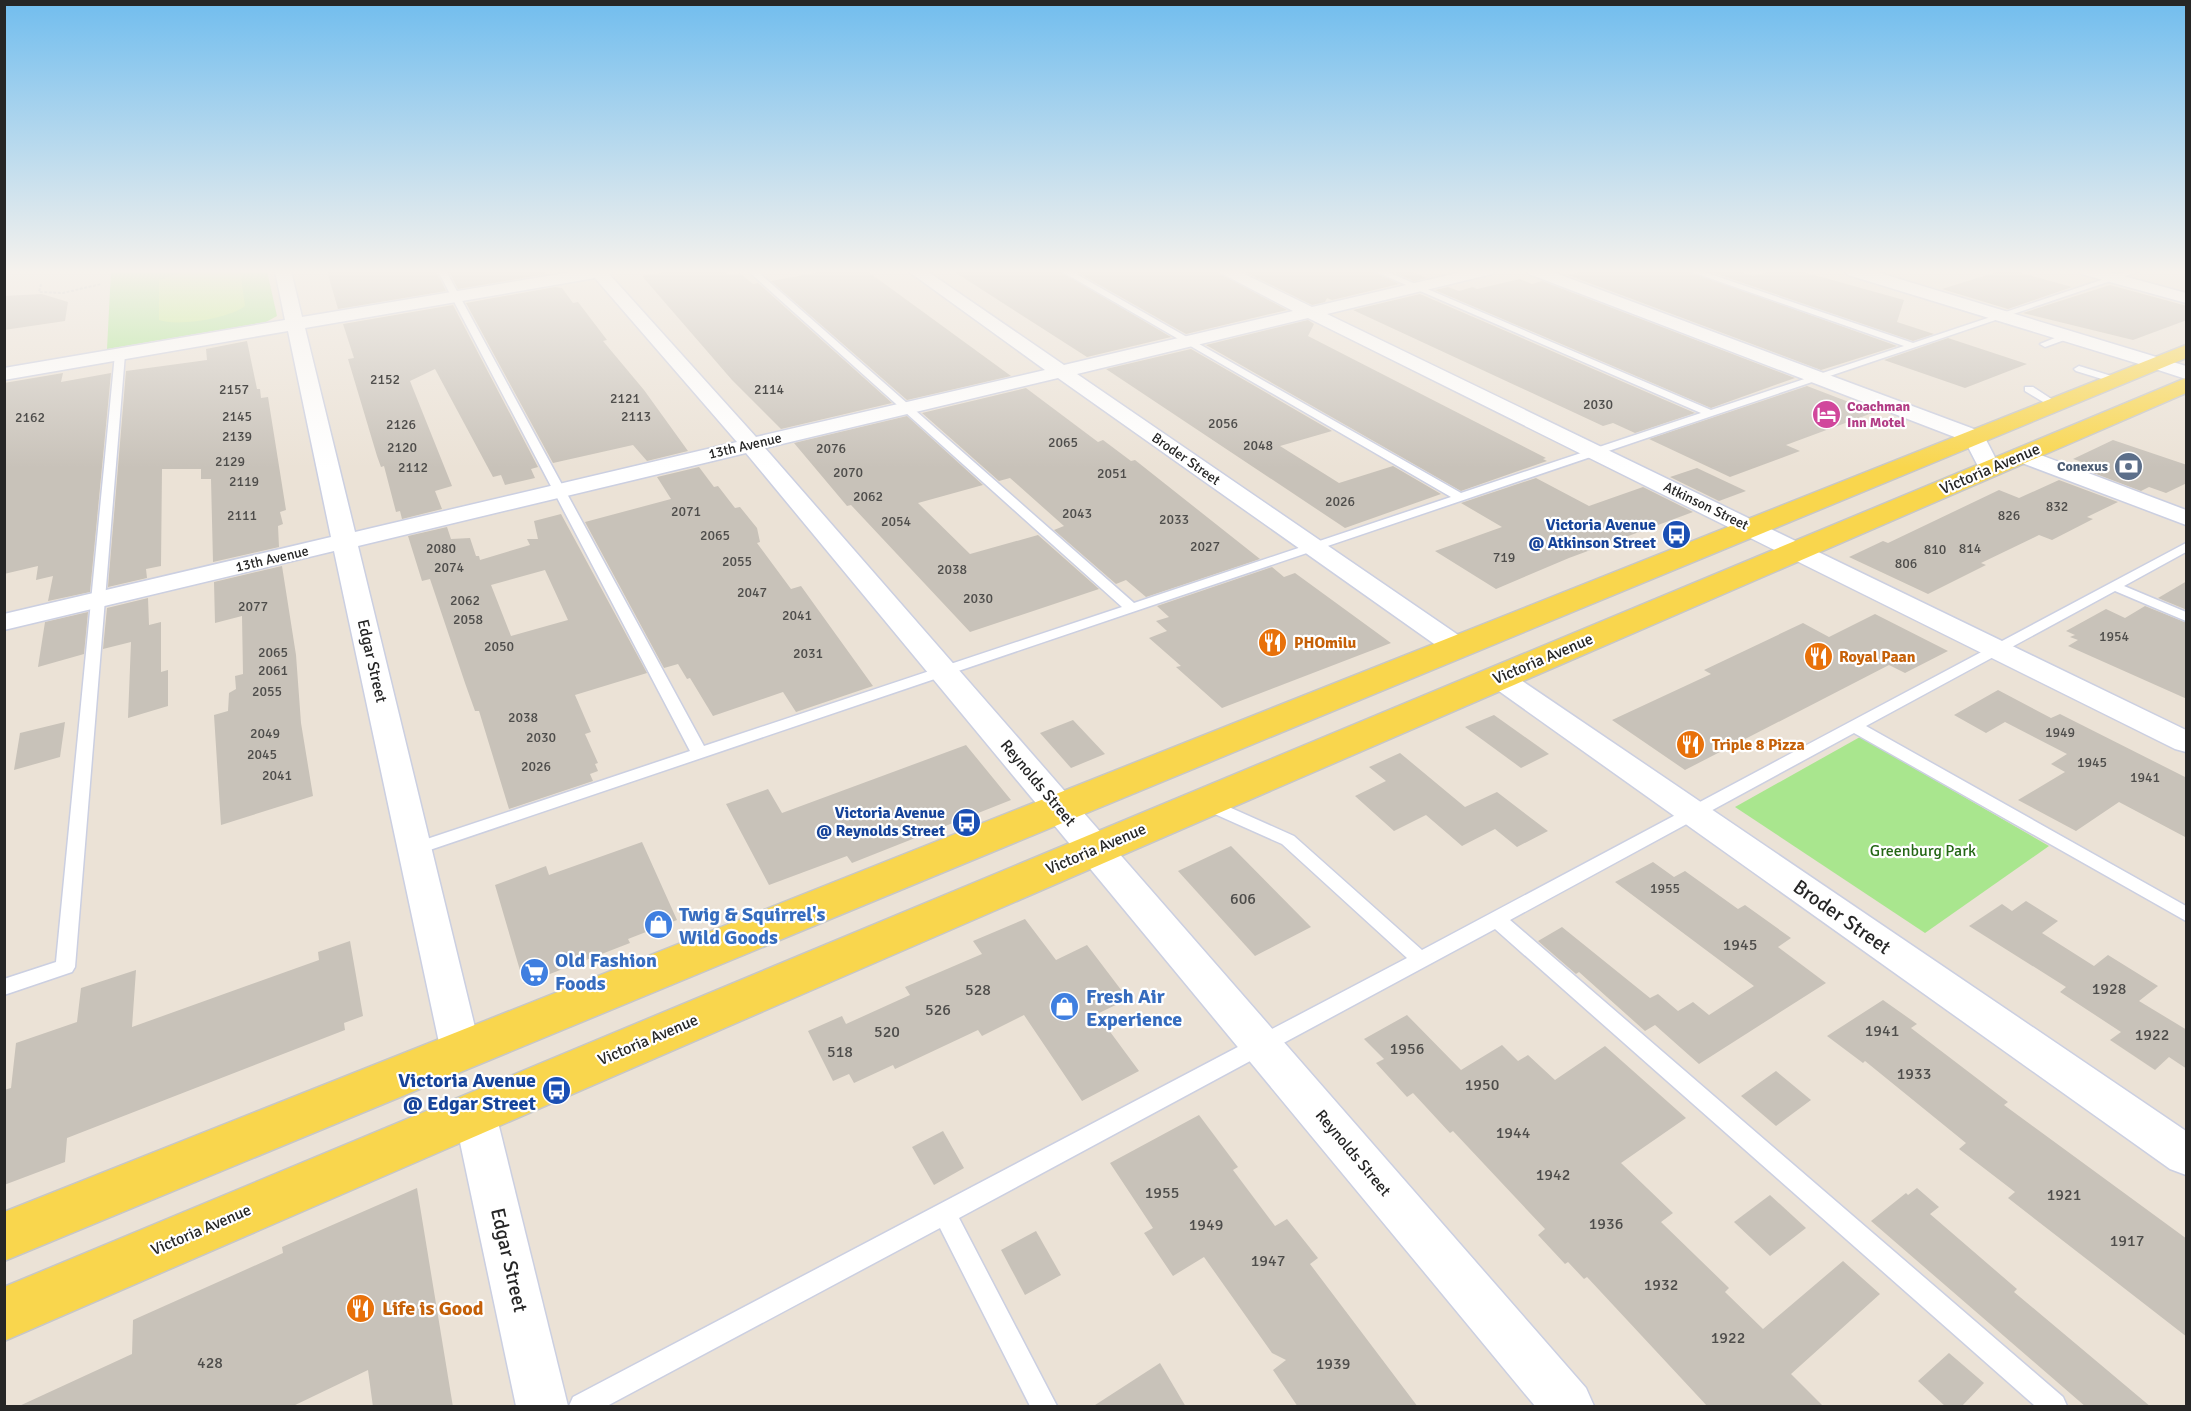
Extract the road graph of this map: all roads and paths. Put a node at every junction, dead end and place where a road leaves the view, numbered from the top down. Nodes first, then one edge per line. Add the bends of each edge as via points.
1 (221, 337) edge
2 (299, 337) edge
3 (477, 337) edge
4 (658, 337) edge
5 (826, 337) edge
6 (1011, 337) edge
7 (1181, 337) edge
8 (1206, 337) edge
9 (1359, 337) edge
10 (1530, 337) edge
11 (1709, 337) edge
12 (1886, 337) edge
13 (1940, 337) edge
14 (2065, 337) edge
15 (2070, 337) edge
16 (1188, 341) junction
17 (2045, 344) dead end
18 (1913, 346) junction
19 (2187, 351) edge
20 (120, 354) junction
21 (2156, 363) junction
22 (2079, 369) dead end
23 (1061, 372) junction
24 (2187, 373) edge
25 (4, 374) edge
26 (1817, 378) junction
27 (2115, 380) junction
28 (2187, 385) edge
29 (2029, 389) dead end
30 (2054, 404) junction
31 (906, 408) junction
32 (1711, 414) junction
33 (1974, 437) junction
34 (750, 444) junction
35 (1596, 453) junction
36 (2022, 455) junction
37 (1990, 469) junction
38 (558, 491) junction
39 (1461, 498) junction
40 (2187, 518) edge
41 (1751, 528) junction
42 (345, 542) junction
43 (1313, 548) junction
44 (2187, 548) edge
45 (1797, 551) junction
46 (2114, 586) junction
47 (98, 600) junction
48 (1132, 608) junction
49 (2187, 617) edge
50 (4, 622) edge
51 (1457, 647) junction
52 (1997, 649) junction
53 (944, 672) junction
54 (1499, 678) junction
55 (1854, 726) junction
56 (2187, 742) edge
57 (700, 754) junction
58 (1205, 802) junction
59 (1060, 809) junction
60 (1692, 812) junction
61 (415, 849) junction
62 (1094, 850) junction
63 (2187, 914) edge
64 (1495, 918) junction
65 (1420, 959) junction
66 (4, 987) edge
67 (1262, 1046) junction
68 (461, 1052) junction
69 (475, 1114) junction
70 (2187, 1155) edge
71 (944, 1213) junction
72 (4, 1237) edge
73 (4, 1314) edge
74 (542, 1407) edge
75 (582, 1407) edge
76 (1044, 1407) edge
77 (1568, 1407) edge
78 (2054, 1407) edge

1 - 20 street
2 - 42 street, Edgar Street
3 - 38 lane
4 - 34 street, Reynolds Street
5 - 31 lane
6 - 23 street, Broder Street
7 - 16 lane
8 - 16 street, 13th Avenue
9 - 35 street, Atkinson Street
10 - 32 lane
11 - 26 street
12 - 18 lane
13 - 18 lane
14 - 17 lane
15 - 21 street
16 - 23 street, 13th Avenue
16 - 39 lane
18 - 26 lane
19 - 21 main road
20 - 25 street
20 - 47 lane
21 - 24 street
21 - 27 main road
22 - 27 lane
23 - 31 street, 13th Avenue
23 - 43 street, Broder Street
26 - 32 lane
26 - 33 street
27 - 30 main road
28 - 36 main road, Victoria Avenue
29 - 30 lane
30 - 33 main road
31 - 34 street, 13th Avenue
31 - 48 lane
32 - 35 lane
33 - 37 street
33 - 41 main road
34 - 38 street, 13th Avenue
34 - 53 street, Reynolds Street
35 - 39 lane
35 - 41 street, Atkinson Street
36 - 37 main road, Victoria Avenue
36 - 40 street
37 - 45 main road, Victoria Avenue
38 - 42 street, 13th Avenue
38 - 57 lane
39 - 43 lane
41 - 45 street, Atkinson Street
41 - 51 main road
42 - 47 street, 13th Avenue
42 - 61 street, Edgar Street
43 - 48 lane
43 - 51 street, Broder Street
44 - 46 lane
45 - 52 street, Atkinson Street
45 - 54 main road, Victoria Avenue
46 - 49 lane
46 - 52 lane
47 - 50 street, 13th Avenue
47 - 66 lane via 65,967
48 - 53 lane
51 - 59 main road
52 - 55 lane
52 - 56 street, Atkinson Street
53 - 57 lane
53 - 59 street, Reynolds Street
54 - 58 main road, Victoria Avenue
54 - 60 street, Broder Street
55 - 60 lane
55 - 63 lane
57 - 61 lane
58 - 62 main road, Victoria Avenue
58 - 65 lane via 1288,840
59 - 62 street, Reynolds Street
59 - 68 main road
60 - 64 lane
60 - 70 street, Broder Street
61 - 68 street, Edgar Street
62 - 67 street, Reynolds Street
62 - 69 main road, Victoria Avenue
64 - 65 lane
64 - 78 lane
65 - 67 lane
67 - 71 lane
67 - 77 street, Reynolds Street
68 - 72 main road
69 - 73 main road, Victoria Avenue
69 - 74 street, Edgar Street
71 - 75 lane
71 - 76 lane

